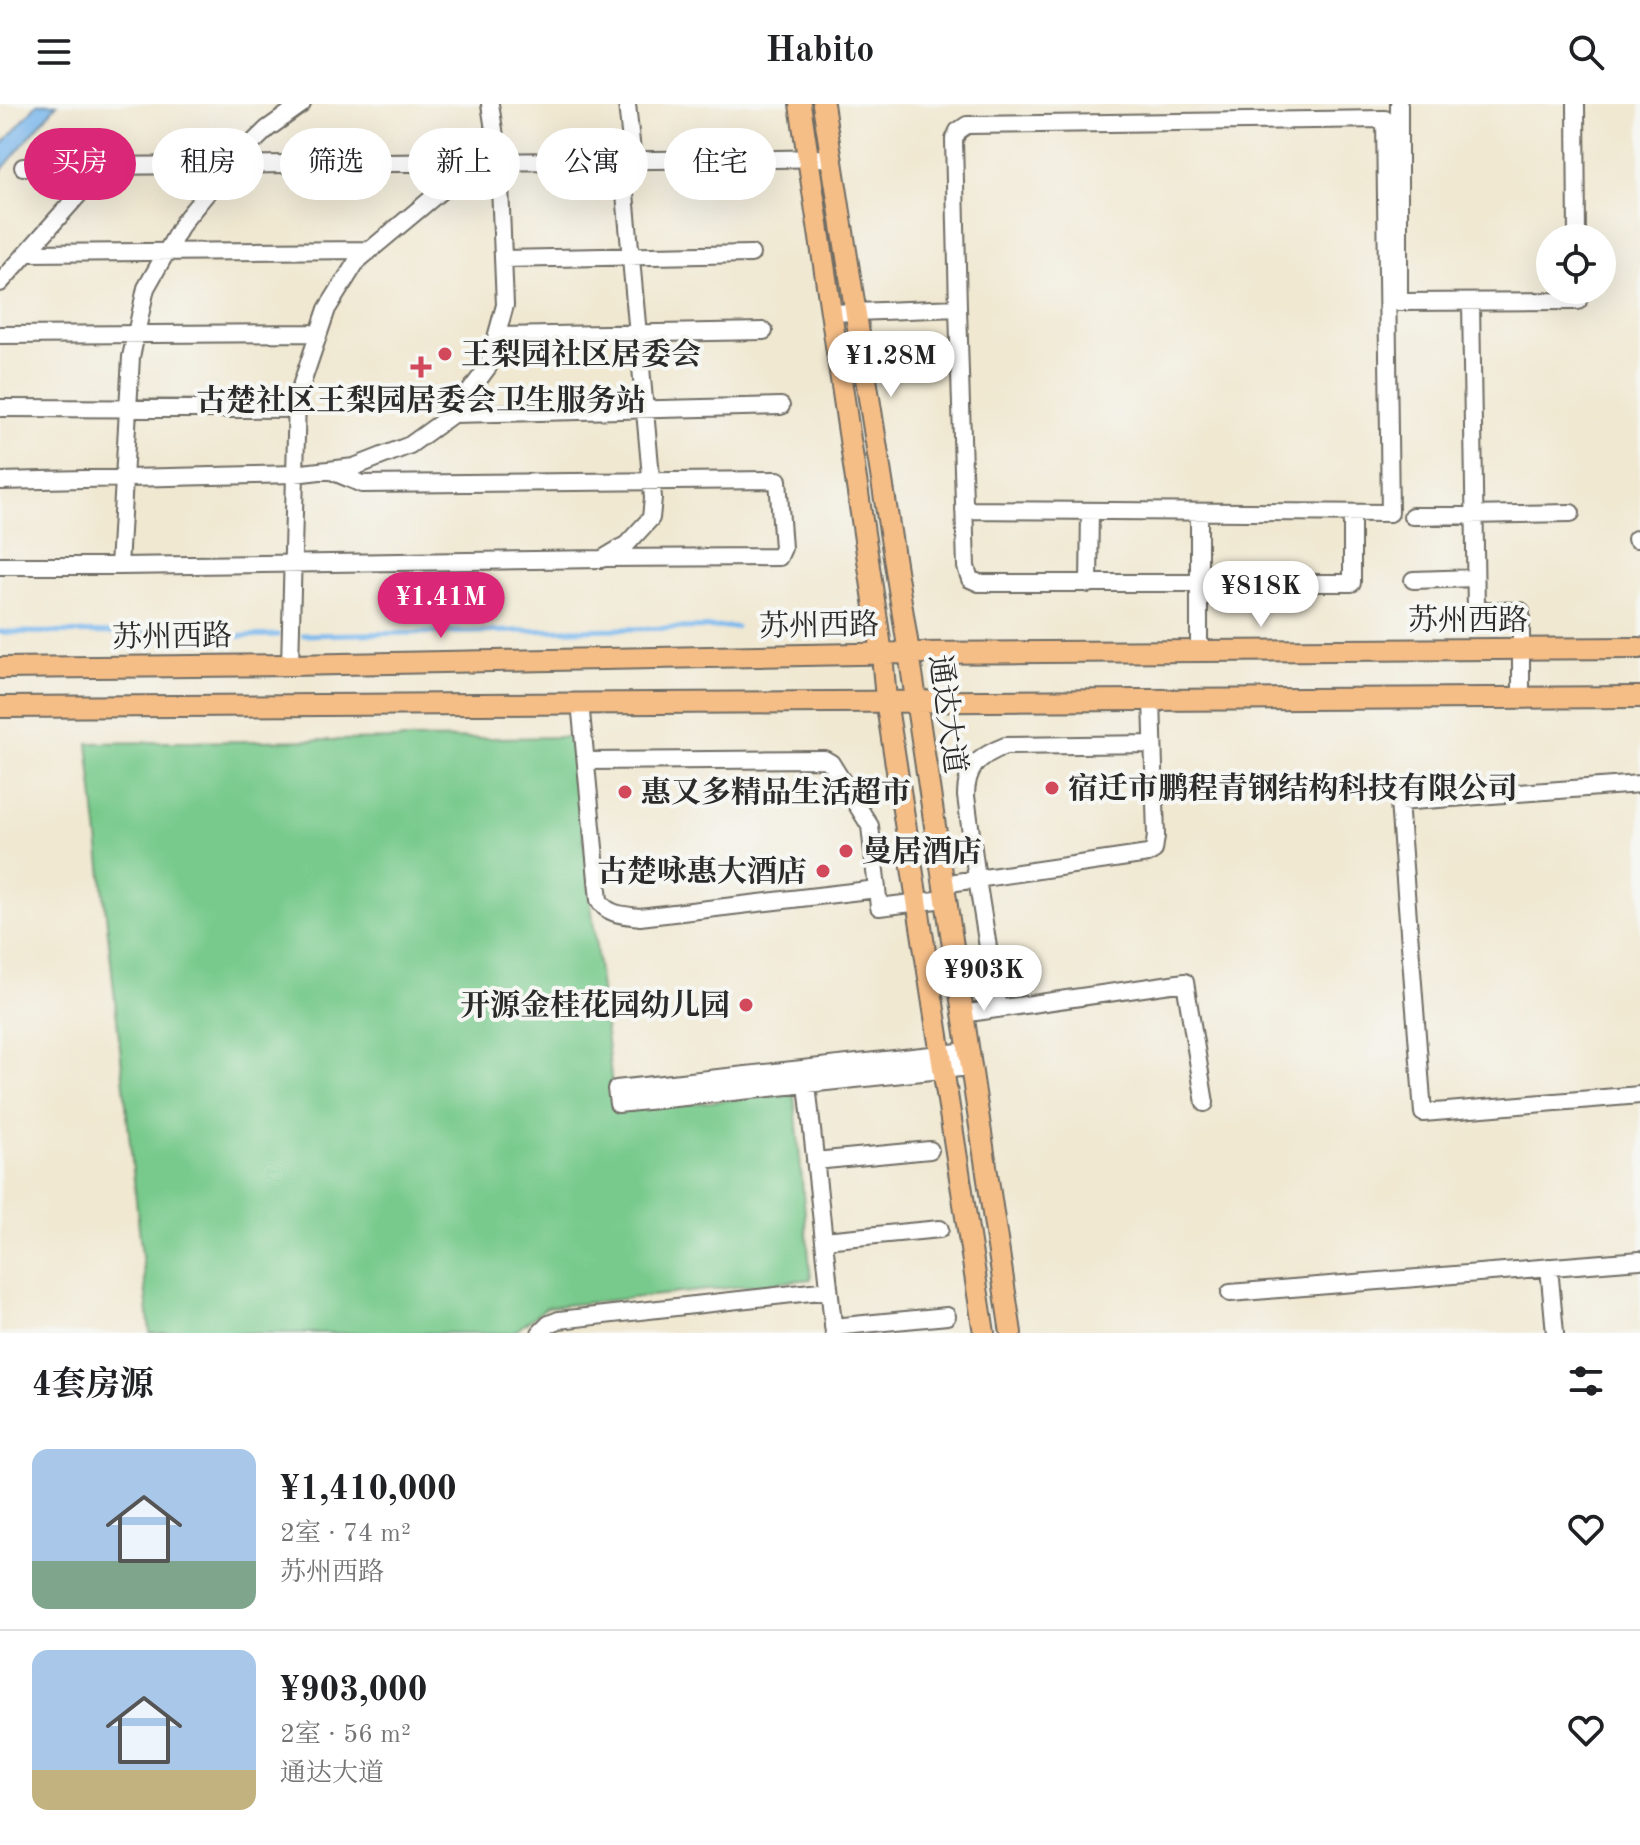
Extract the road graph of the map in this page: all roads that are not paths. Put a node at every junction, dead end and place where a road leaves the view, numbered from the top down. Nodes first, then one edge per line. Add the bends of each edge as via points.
1 (302, 104) edge
2 (490, 104) edge
3 (627, 104) edge
4 (800, 104) edge
5 (823, 104) edge
6 (1399, 104) edge
7 (1576, 104) edge
8 (494, 128) edge
9 (627, 128) edge
10 (264, 132) edge
11 (831, 158) junction
12 (776, 159) tunnel mouth
13 (808, 159) junction
14 (408, 163) edge
15 (264, 165) edge
16 (74, 200) edge
17 (201, 200) edge
18 (430, 200) edge
19 (501, 200) edge
20 (629, 200) edge
21 (1577, 224) edge
22 (370, 250) junction
23 (167, 252) junction
24 (27, 253) junction
25 (751, 254) dead end
26 (631, 256) junction
27 (503, 259) junction
28 (0, 283) edge
29 (1536, 302) edge
30 (1471, 303) junction
31 (958, 308) junction
32 (855, 312) junction
33 (831, 313) junction
34 (764, 331) dead end
35 (319, 333) junction
36 (638, 333) junction
37 (136, 334) junction
38 (0, 335) edge
39 (497, 336) junction
40 (781, 406) dead end
41 (0, 408) edge
42 (129, 409) junction
43 (296, 409) junction
44 (644, 409) junction
45 (453, 414) junction
46 (328, 470) junction
47 (294, 474) junction
48 (125, 478) junction
49 (0, 481) edge
50 (651, 482) junction
51 (964, 510) junction
52 (1090, 511) junction
53 (1199, 512) junction
54 (1571, 513) dead end
55 (1352, 514) junction
56 (1474, 515) junction
57 (1412, 516) dead end
58 (602, 559) junction
59 (291, 564) junction
60 (0, 566) edge
61 (119, 566) junction
62 (1475, 578) junction
63 (1413, 580) dead end
64 (1199, 583) junction
65 (1089, 584) junction
66 (1640, 648) edge
67 (1520, 649) junction
68 (1199, 651) junction
69 (909, 653) junction
70 (882, 654) junction
71 (290, 665) junction
72 (0, 668) edge
73 (1521, 697) junction
74 (1640, 697) edge
75 (1152, 699) junction
76 (886, 700) junction
77 (915, 700) junction
78 (580, 702) junction
79 (0, 707) edge
80 (1153, 744) junction
81 (586, 761) junction
82 (1640, 784) edge
83 (977, 879) junction
84 (877, 889) junction
85 (944, 892) junction
86 (917, 903) junction
87 (998, 1009) junction
88 (962, 1014) junction
89 (969, 1059) junction
90 (942, 1062) junction
91 (798, 1080) junction
92 (744, 1083) junction
93 (1640, 1095) edge
94 (1205, 1103) dead end
95 (930, 1150) dead end
96 (815, 1161) junction
97 (940, 1229) dead end
98 (824, 1240) junction
99 (1640, 1260) edge
100 (1549, 1267) junction
101 (829, 1290) junction
102 (1230, 1293) dead end
103 (947, 1316) dead end
104 (833, 1330) edge
105 (540, 1333) edge
106 (984, 1333) edge
107 (1011, 1333) edge
108 (1555, 1333) edge

1 - 10 street
2 - 8 street
3 - 9 street
4 - 13 main road, 通达大道
5 - 11 main road, 通达大道
6 - 30 street via 1399,302
7 - 21 street
11 - 13 street
11 - 32 main road, 通达大道
12 - 13 street
13 - 33 main road, 通达大道
14 - 15 street
16 - 24 street
17 - 23 street
18 - 22 street
19 - 27 street
20 - 26 street
22 - 23 street
22 - 35 street via 357,261 327,309
23 - 24 street
23 - 37 street via 146,288
24 - 28 street
25 - 26 street
26 - 27 street
26 - 36 street
27 - 39 street via 505,305
29 - 30 street
30 - 56 street
31 - 32 street
31 - 51 street
31 - 55 street via 954,140 967,125 1385,119 1390,513
32 - 33 street
32 - 69 main road, 通达大道
33 - 70 main road, 通达大道
34 - 36 street
35 - 37 street
35 - 43 street
36 - 39 street
36 - 44 street
37 - 38 street
37 - 42 street
39 - 45 street via 488,367
40 - 44 street
41 - 42 street
42 - 43 street
42 - 48 street
43 - 47 street
44 - 45 street
44 - 50 street
45 - 46 street via 410,445 354,467
46 - 47 street
46 - 50 street via 362,484
47 - 48 street
47 - 59 street
48 - 49 street
48 - 61 street
50 - 58 street via 651,518 627,544
50 - 58 street via 778,480 783,548 779,557
51 - 52 street
51 - 65 street via 970,579
52 - 53 street
52 - 65 street
53 - 55 street
53 - 64 street
54 - 56 street
55 - 64 street via 1352,583
56 - 57 street
56 - 62 street
58 - 59 street
59 - 61 street
59 - 71 street
60 - 61 street
62 - 63 street
62 - 67 street via 1476,610 1521,611
64 - 65 street
64 - 68 street
66 - 67 main road, 苏州西路
67 - 68 main road, 苏州西路
67 - 73 street
68 - 69 main road, 苏州西路
69 - 70 main road, 苏州西路
69 - 77 main road, 通达大道
70 - 71 main road, 苏州西路
70 - 76 main road, 通达大道
71 - 72 main road, 苏州西路
73 - 74 main road
73 - 75 main road
75 - 77 main road
75 - 80 street
76 - 77 main road
76 - 78 main road
76 - 86 main road, 通达大道
77 - 85 main road, 通达大道
78 - 79 main road
78 - 81 street
80 - 83 street via 1154,850
80 - 83 street via 1017,745 985,755 966,783
81 - 84 street via 824,759 870,826
81 - 84 street via 599,900 617,914 640,917
82 - 93 street via 1399,802 1423,1113
83 - 85 street
83 - 87 street
84 - 86 street via 879,907
85 - 86 street
85 - 88 main road, 通达大道
86 - 90 main road, 通达大道
87 - 88 street
87 - 94 street via 1185,982
88 - 89 main road, 通达大道
89 - 90 street
89 - 107 main road, 通达大道
90 - 91 street
90 - 106 main road, 通达大道
91 - 92 street
91 - 96 street
92 - 92 street via 616,1089 618,1104
95 - 96 street
96 - 98 street
97 - 98 street
98 - 101 street
99 - 100 street
100 - 102 street
100 - 108 street
101 - 104 street
101 - 105 street via 559,1320
103 - 104 street

